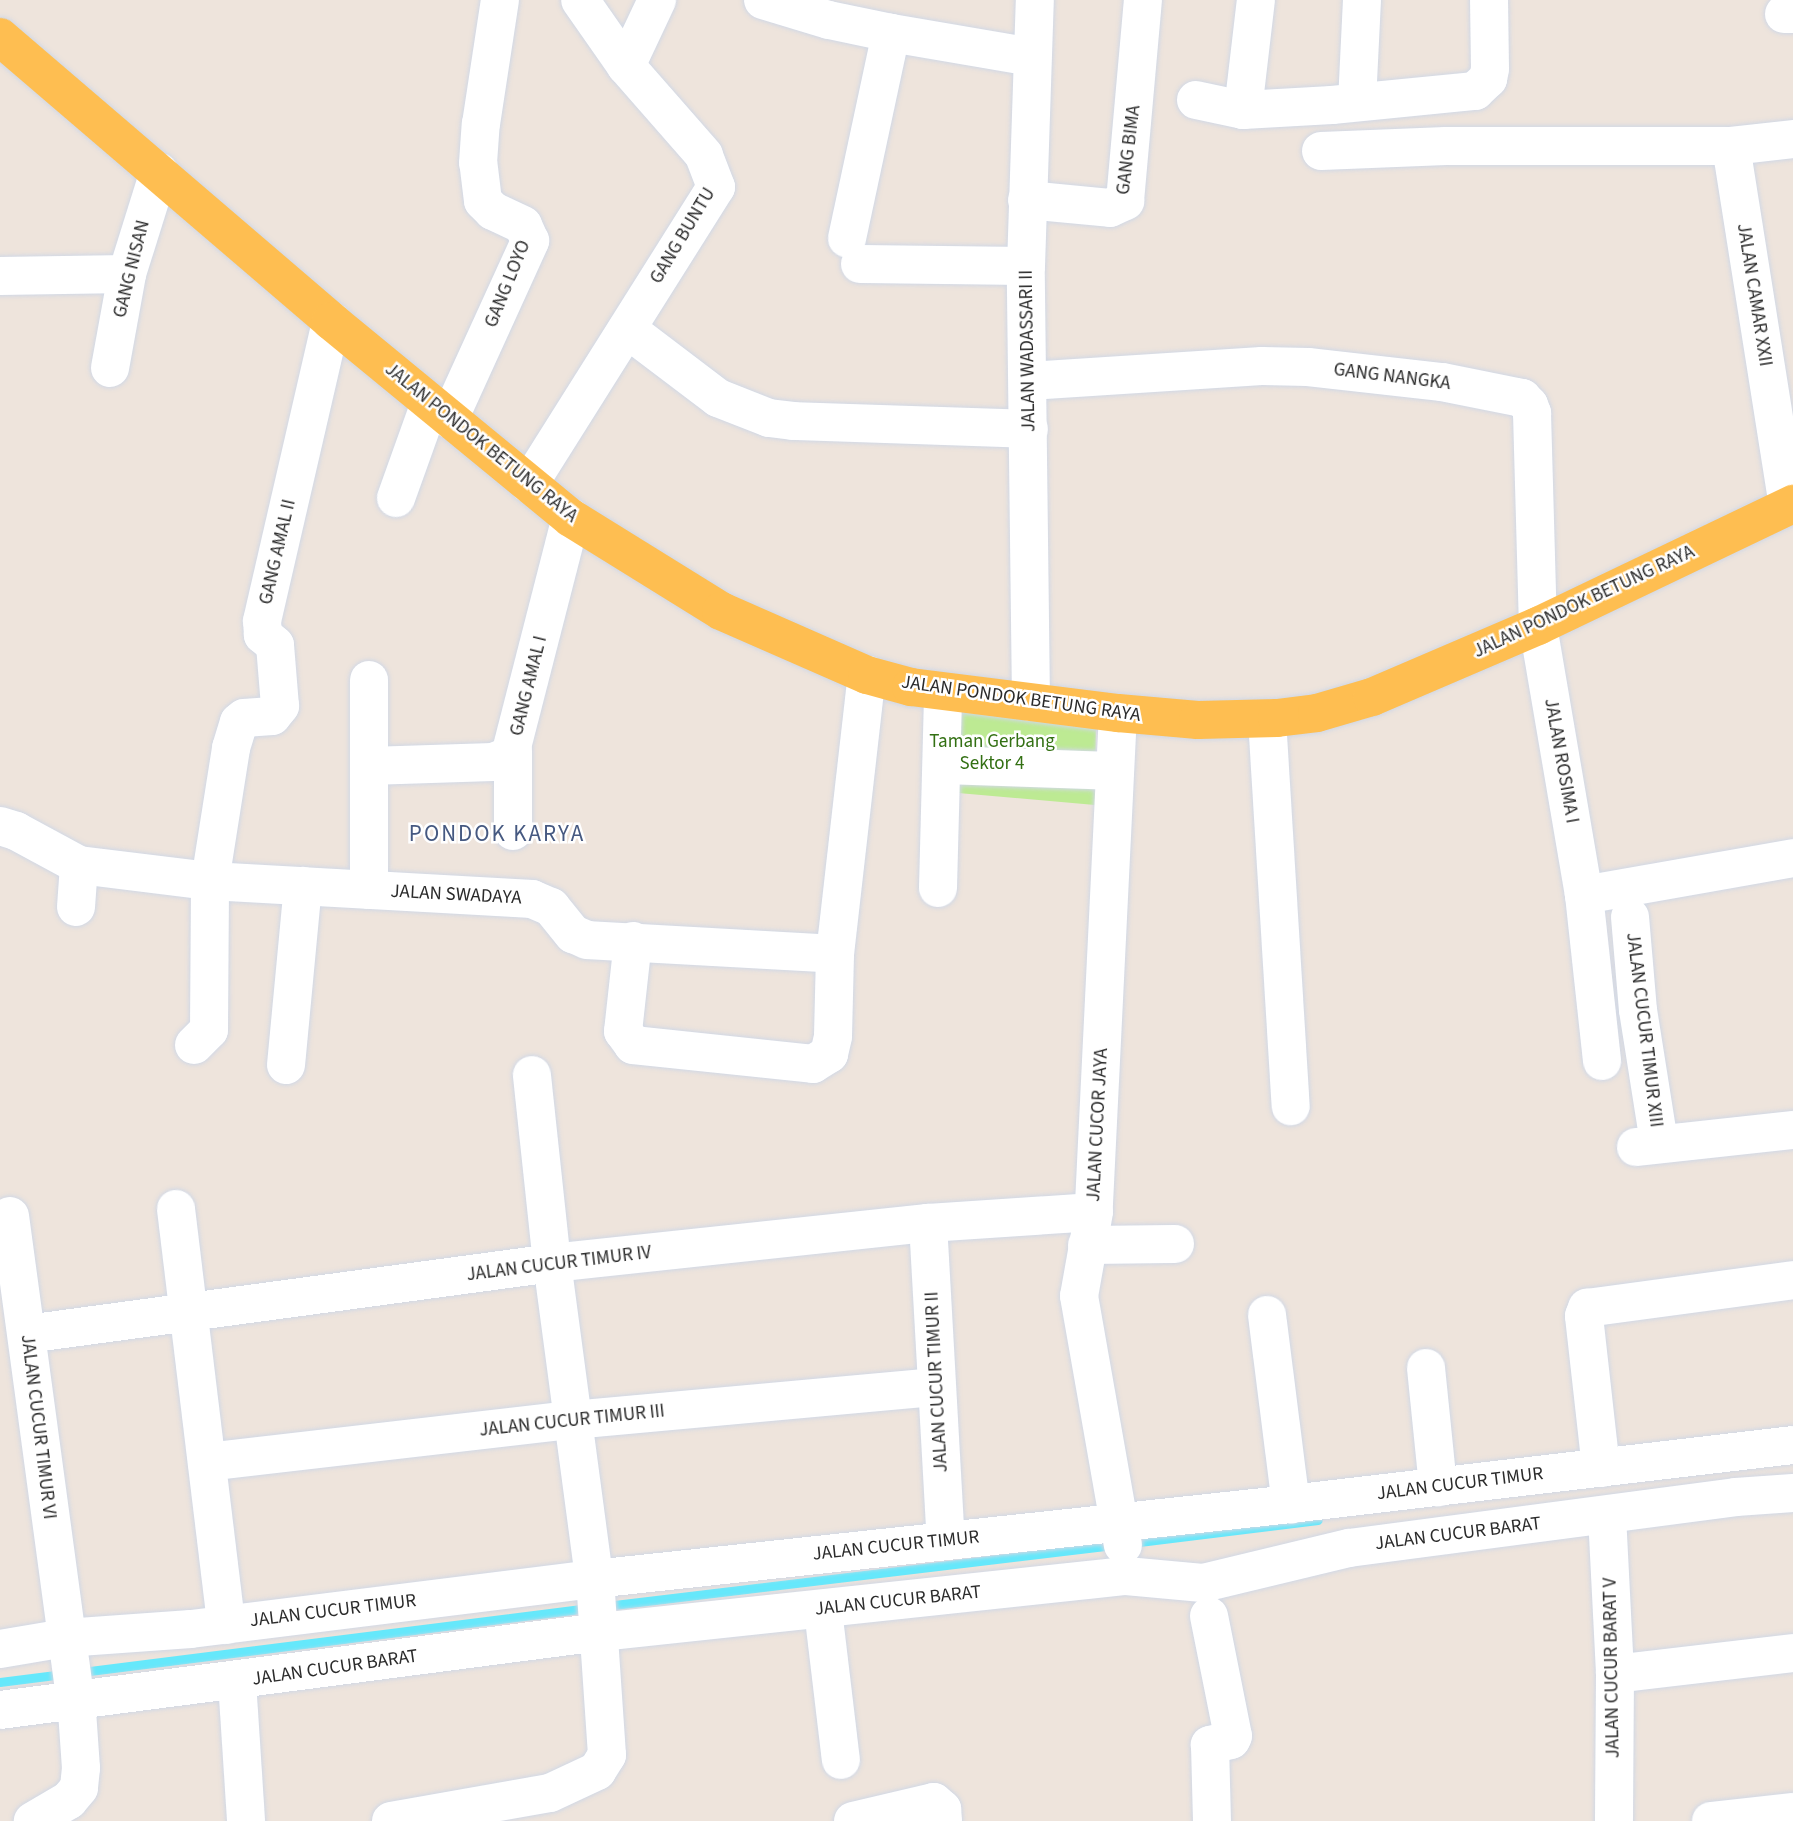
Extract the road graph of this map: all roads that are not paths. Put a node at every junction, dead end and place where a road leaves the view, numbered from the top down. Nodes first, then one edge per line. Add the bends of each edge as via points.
1 (500, 0) edge
2 (580, 0) edge
3 (657, 0) edge
4 (763, 0) edge
5 (1035, 0) edge
6 (1143, 0) edge
7 (1256, 0) edge
8 (1362, 0) edge
9 (1489, 0) edge
10 (831, 10) edge
11 (891, 33) junction
12 (0, 37) edge
13 (1032, 57) junction
14 (626, 66) junction
15 (1196, 100) dead end
16 (1357, 102) junction
17 (1243, 110) junction
18 (1793, 139) edge
19 (1731, 146) junction
20 (1321, 152) dead end
21 (159, 172) junction
22 (1027, 200) junction
23 (1026, 266) junction
24 (127, 274) junction
25 (0, 275) edge
26 (331, 321) junction
27 (627, 329) junction
28 (110, 368) dead end
29 (1029, 381) junction
30 (440, 411) junction
31 (1029, 429) junction
32 (529, 484) junction
33 (1789, 488) edge
34 (396, 498) dead end
35 (571, 518) junction
36 (1538, 626) junction
37 (867, 675) junction
38 (369, 680) dead end
39 (943, 693) junction
40 (1031, 702) junction
41 (1118, 713) junction
42 (1267, 719) junction
43 (513, 751) junction
44 (942, 765) junction
45 (369, 766) junction
46 (1114, 771) junction
47 (0, 826) edge
48 (513, 831) dead end
49 (1793, 858) edge
50 (79, 865) junction
51 (210, 881) junction
52 (303, 886) junction
53 (938, 888) dead end
54 (369, 890) junction
55 (1584, 895) junction
56 (76, 907) dead end
57 (1630, 917) dead end
58 (633, 941) junction
59 (835, 954) junction
60 (194, 1045) dead end
61 (1602, 1061) dead end
62 (286, 1065) dead end
63 (532, 1075) dead end
64 (1291, 1106) dead end
65 (1793, 1130) edge
66 (176, 1209) dead end
67 (10, 1216) dead end
68 (928, 1223) junction
69 (1090, 1229) junction
70 (1175, 1244) dead end
71 (552, 1263) junction
72 (1793, 1280) edge
73 (189, 1313) junction
74 (1267, 1315) dead end
75 (27, 1334) junction
76 (1426, 1368) dead end
77 (937, 1387) junction
78 (572, 1420) junction
79 (1793, 1445) edge
80 (207, 1462) junction
81 (1601, 1468) junction
82 (1438, 1487) junction
83 (1793, 1493) edge
84 (1292, 1504) junction
85 (1607, 1515) junction
86 (1121, 1526) junction
87 (946, 1541) junction
88 (1126, 1572) junction
89 (597, 1606) junction
90 (823, 1610) junction
91 (1209, 1616) dead end
92 (226, 1625) junction
93 (66, 1644) junction
94 (0, 1649) edge
95 (1793, 1653) edge
96 (1615, 1674) junction
97 (237, 1681) junction
98 (73, 1695) junction
99 (0, 1710) edge
100 (841, 1760) dead end
101 (1793, 1812) edge
102 (33, 1821) edge
103 (246, 1821) edge
104 (391, 1821) edge
105 (853, 1821) edge
106 (943, 1821) edge
107 (1212, 1821) edge
108 (1614, 1821) edge
109 (1711, 1821) edge

1 - 30 street, GANG LOYO via 478,163 483,201 523,225 530,241
2 - 14 street, GANG BUNTU
3 - 14 street
4 - 10 street
5 - 13 street, JALAN WADASSARI II
6 - 22 street, GANG BIMA via 1125,201 1110,208
7 - 17 street
8 - 16 street
9 - 16 street via 1490,69 1483,86 1475,91
10 - 11 street
11 - 13 street
11 - 23 street via 854,251
12 - 21 main road, JALAN PONDOK BETUNG RAYA
13 - 22 street, JALAN WADASSARI II
14 - 27 street, GANG BUNTU via 704,155 716,187
15 - 17 street
16 - 17 street
18 - 19 street
19 - 20 street via 1446,145
19 - 33 street, JALAN CAMAR XXII
21 - 24 street, GANG NISAN
21 - 26 main road, JALAN PONDOK BETUNG RAYA
22 - 23 street, JALAN WADASSARI II
23 - 29 street, JALAN WADASSARI II
24 - 25 street
24 - 28 street, GANG NISAN
26 - 30 main road, JALAN PONDOK BETUNG RAYA
26 - 51 street, GANG AMAL II via 262,621 263,635 275,645 280,706 272,716 251,715 239,722
27 - 31 street via 718,398 769,418
27 - 32 street, GANG BUNTU
29 - 31 street, JALAN WADASSARI II
29 - 36 street, GANG NANGKA via 1308,367 1442,382 1522,398 1532,410
30 - 32 main road, JALAN PONDOK BETUNG RAYA
30 - 34 street
31 - 40 street, JALAN WADASSARI II
32 - 35 main road, JALAN PONDOK BETUNG RAYA
33 - 36 main road, JALAN PONDOK BETUNG RAYA
35 - 37 main road, JALAN PONDOK BETUNG RAYA via 722,611
35 - 43 street, GANG AMAL I
36 - 42 main road, JALAN PONDOK BETUNG RAYA via 1350,705
36 - 55 street, JALAN ROSIMA I
37 - 39 main road, JALAN PONDOK BETUNG RAYA
37 - 59 street
38 - 45 street
39 - 40 main road, JALAN PONDOK BETUNG RAYA
39 - 44 street
40 - 41 main road, JALAN PONDOK BETUNG RAYA
41 - 42 main road, JALAN PONDOK BETUNG RAYA via 1198,720
41 - 46 street, JALAN CUCOR JAYA
42 - 64 street
43 - 45 street, GANG AMAL I via 493,762
43 - 48 street
44 - 46 street
44 - 53 street
45 - 54 street
46 - 69 street, JALAN CUCOR JAYA
47 - 50 street, JALAN SWADAYA
49 - 55 street
50 - 51 street, JALAN SWADAYA
50 - 56 street
51 - 52 street, JALAN SWADAYA
51 - 60 street via 209,1030
52 - 54 street, JALAN SWADAYA
52 - 62 street
54 - 58 street, JALAN SWADAYA via 532,900 551,907 576,936
55 - 61 street, JALAN ROSIMA I
57 - 65 street, JALAN CUCUR TIMUR XIII via 1648,1144
58 - 59 street, JALAN SWADAYA
58 - 59 street via 623,1031 633,1045 813,1063 829,1054 833,1036
63 - 71 street
66 - 73 street
67 - 75 street, JALAN CUCUR TIMUR VI
68 - 69 street, JALAN CUCUR TIMUR IV
68 - 71 street, JALAN CUCUR TIMUR IV
68 - 77 street, JALAN CUCUR TIMUR II
69 - 70 street, JALAN CUCUR TIMUR IV
69 - 86 street, JALAN CUCOR JAYA via 1079,1296
71 - 73 street, JALAN CUCUR TIMUR IV
71 - 78 street
72 - 81 street via 1587,1308 1584,1316
73 - 75 street, JALAN CUCUR TIMUR IV
73 - 80 street
74 - 84 street
75 - 93 street, JALAN CUCUR TIMUR VI
76 - 82 street
77 - 78 street, JALAN CUCUR TIMUR III
77 - 87 street, JALAN CUCUR TIMUR II
78 - 80 street, JALAN CUCUR TIMUR III
78 - 89 street
79 - 81 street, JALAN CUCUR TIMUR
80 - 92 street
81 - 82 street, JALAN CUCUR TIMUR
82 - 84 street, JALAN CUCUR TIMUR
83 - 85 street, JALAN CUCUR BARAT
84 - 86 street, JALAN CUCUR TIMUR
85 - 88 street, JALAN CUCUR BARAT via 1349,1548 1203,1583
85 - 96 street, JALAN CUCUR BARAT V
86 - 87 street, JALAN CUCUR TIMUR
86 - 88 street, JALAN CUCOR JAYA
87 - 89 street, JALAN CUCUR TIMUR
88 - 90 street, JALAN CUCUR BARAT
89 - 90 street, JALAN CUCUR BARAT
89 - 92 street, JALAN CUCUR TIMUR
89 - 97 street, JALAN CUCUR BARAT
89 - 104 street via 607,1749 600,1769 550,1793
90 - 100 street
91 - 107 street via 1233,1736 1210,1745
92 - 93 street, JALAN CUCUR TIMUR
93 - 94 street, JALAN CUCUR TIMUR
93 - 98 street, JALAN CUCUR TIMUR VI
95 - 96 street
96 - 108 street, JALAN CUCUR BARAT V
97 - 98 street, JALAN CUCUR BARAT
97 - 103 street
98 - 99 street, JALAN CUCUR BARAT
98 - 102 street, JALAN CUCUR TIMUR VI via 79,1788 65,1803
101 - 109 street
105 - 106 street via 934,1802 942,1810

